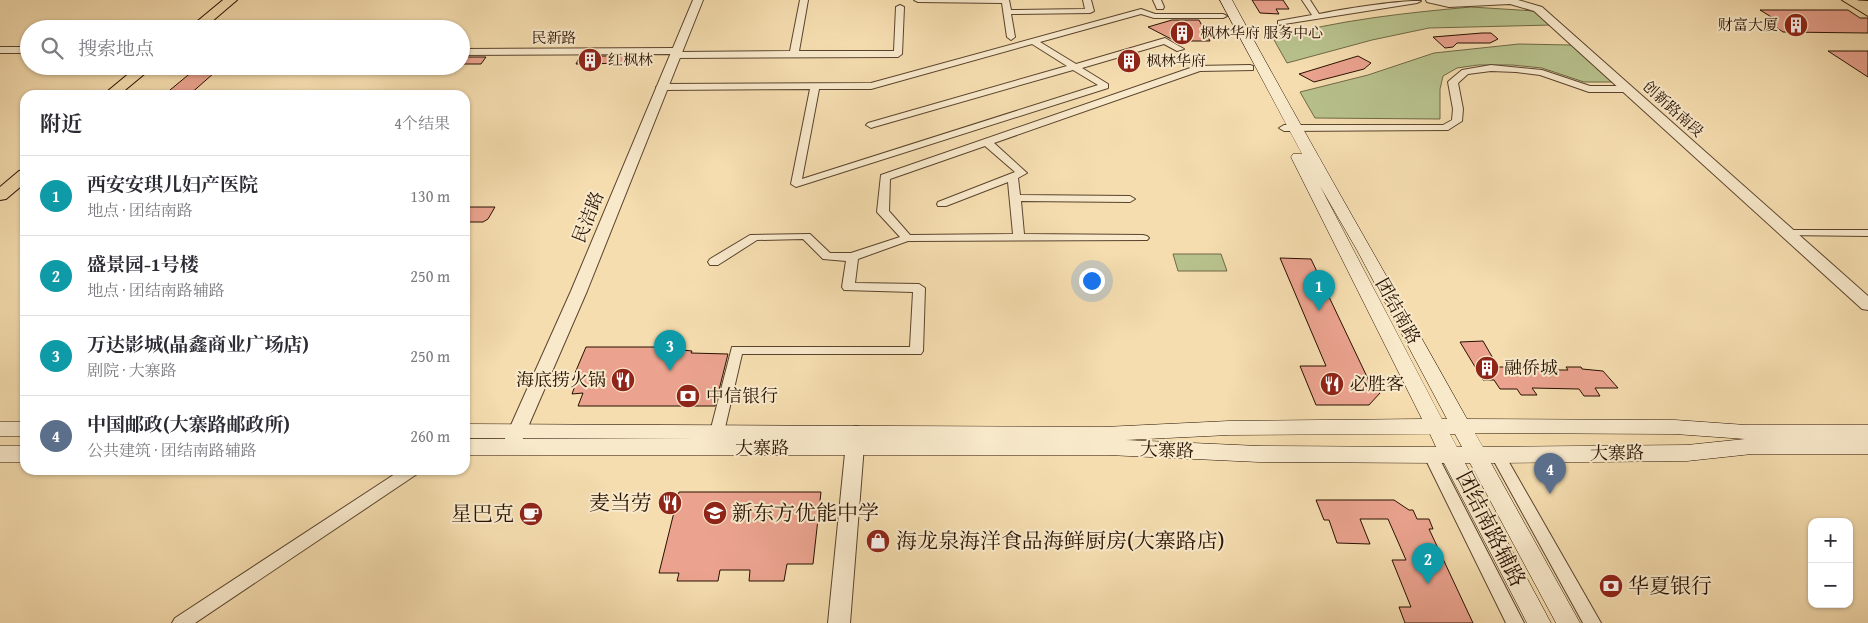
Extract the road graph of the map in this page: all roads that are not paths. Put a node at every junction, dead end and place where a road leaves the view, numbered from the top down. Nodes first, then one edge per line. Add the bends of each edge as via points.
1 (231, 0) edge
2 (246, 0) edge
3 (698, 0) edge
4 (804, 0) edge
5 (918, 0) edge
6 (1087, 0) edge
7 (1215, 0) edge
8 (1306, 0) edge
9 (1431, 0) edge
10 (1848, 0) edge
11 (1856, 0) edge
12 (1005, 1) edge
13 (1417, 1) edge
14 (1365, 4) edge
15 (900, 7) dead end
16 (1868, 7) edge
17 (1224, 8) edge
18 (1007, 12) junction
19 (1868, 12) edge
20 (1317, 16) junction
21 (206, 20) edge
22 (221, 20) edge
23 (1281, 23) dead end
24 (1012, 37) dead end
25 (1033, 41) junction
26 (1180, 49) dead end
27 (0, 50) edge
28 (20, 50) edge
29 (470, 52) edge
30 (675, 53) junction
31 (794, 54) junction
32 (1075, 67) junction
33 (1250, 68) junction
34 (141, 75) edge
35 (146, 75) edge
36 (661, 86) junction
37 (815, 86) junction
38 (1626, 89) junction
39 (118, 90) edge
40 (132, 90) edge
41 (871, 126) dead end
42 (1289, 128) junction
43 (987, 142) junction
44 (20, 165) edge
45 (1013, 177) junction
46 (20, 179) edge
47 (0, 180) edge
48 (0, 195) edge
49 (1015, 198) junction
50 (1130, 199) dead end
51 (942, 204) dead end
52 (1787, 233) junction
53 (1868, 233) edge
54 (1019, 237) junction
55 (907, 238) junction
56 (1143, 238) dead end
57 (852, 257) junction
58 (714, 262) dead end
59 (1868, 305) edge
60 (1436, 426) junction
61 (1462, 426) junction
62 (0, 429) edge
63 (20, 429) edge
64 (470, 432) edge
65 (717, 432) junction
66 (1868, 432) edge
67 (514, 439) junction
68 (856, 440) junction
69 (470, 446) edge
70 (1868, 446) edge
71 (0, 454) edge
72 (20, 454) edge
73 (1440, 454) junction
74 (1487, 454) junction
75 (404, 475) edge
76 (181, 623) edge
77 (839, 623) edge
78 (1515, 623) edge
79 (1539, 623) edge
80 (1568, 623) edge
81 (1592, 623) edge

1 - 21 main road
2 - 22 main road
3 - 30 street, 民洁路
4 - 31 street
5 - 12 street
6 - 18 street via 1090,11
7 - 17 main road, 团结南路
8 - 20 street
9 - 38 street, 创新路南段 via 1449,4 1510,1 1538,8
10 - 19 main road
11 - 16 highway
12 - 18 street
13 - 14 street
14 - 20 street
15 - 31 street, 民新路 via 898,54
17 - 25 street via 1154,16 1141,11
17 - 33 main road, 团结南路
17 - 42 main road, 团结南路
18 - 24 street
20 - 23 street
25 - 32 street
25 - 37 street via 871,86
26 - 32 street via 1165,40
27 - 28 street
29 - 30 street, 民新路
30 - 31 street, 民新路
30 - 36 street, 民洁路
32 - 37 street via 1105,86 796,184
32 - 41 street
33 - 42 main road, 团结南路
33 - 43 street via 1199,68
34 - 39 main road
35 - 40 main road
36 - 37 street
36 - 67 street, 民洁路
38 - 42 street via 1589,89 1542,73 1491,68 1465,72 1453,82 1457,121 1445,128
38 - 52 street, 创新路南段
42 - 60 main road, 团结南路
42 - 61 main road, 团结南路 via 1365,250
43 - 45 street via 1022,173
43 - 55 street via 885,177 883,212
44 - 47 main road
45 - 49 street
45 - 51 street
46 - 48 main road
49 - 50 street
49 - 54 street
52 - 53 street
52 - 59 street, 创新路南段
54 - 55 street
54 - 56 street
55 - 57 street
57 - 58 street via 827,257 806,236 754,237
57 - 65 street via 848,287 919,288 916,351 736,350
60 - 61 main road, 大寨路
60 - 68 main road, 大寨路 via 1229,428
60 - 73 main road, 团结南路
61 - 66 main road, 大寨路
61 - 74 main road, 团结南路
62 - 63 main road
64 - 67 main road, 大寨路
65 - 67 main road, 大寨路
65 - 68 main road, 大寨路
67 - 68 main road, 大寨路
67 - 69 main road, 大寨路
68 - 73 main road, 大寨路 via 1259,454
68 - 77 street
70 - 74 main road, 大寨路
71 - 72 main road
73 - 74 main road, 大寨路
73 - 78 street, 团结南路辅路
73 - 79 main road, 团结南路
74 - 80 main road, 团结南路
74 - 81 street
75 - 76 street

